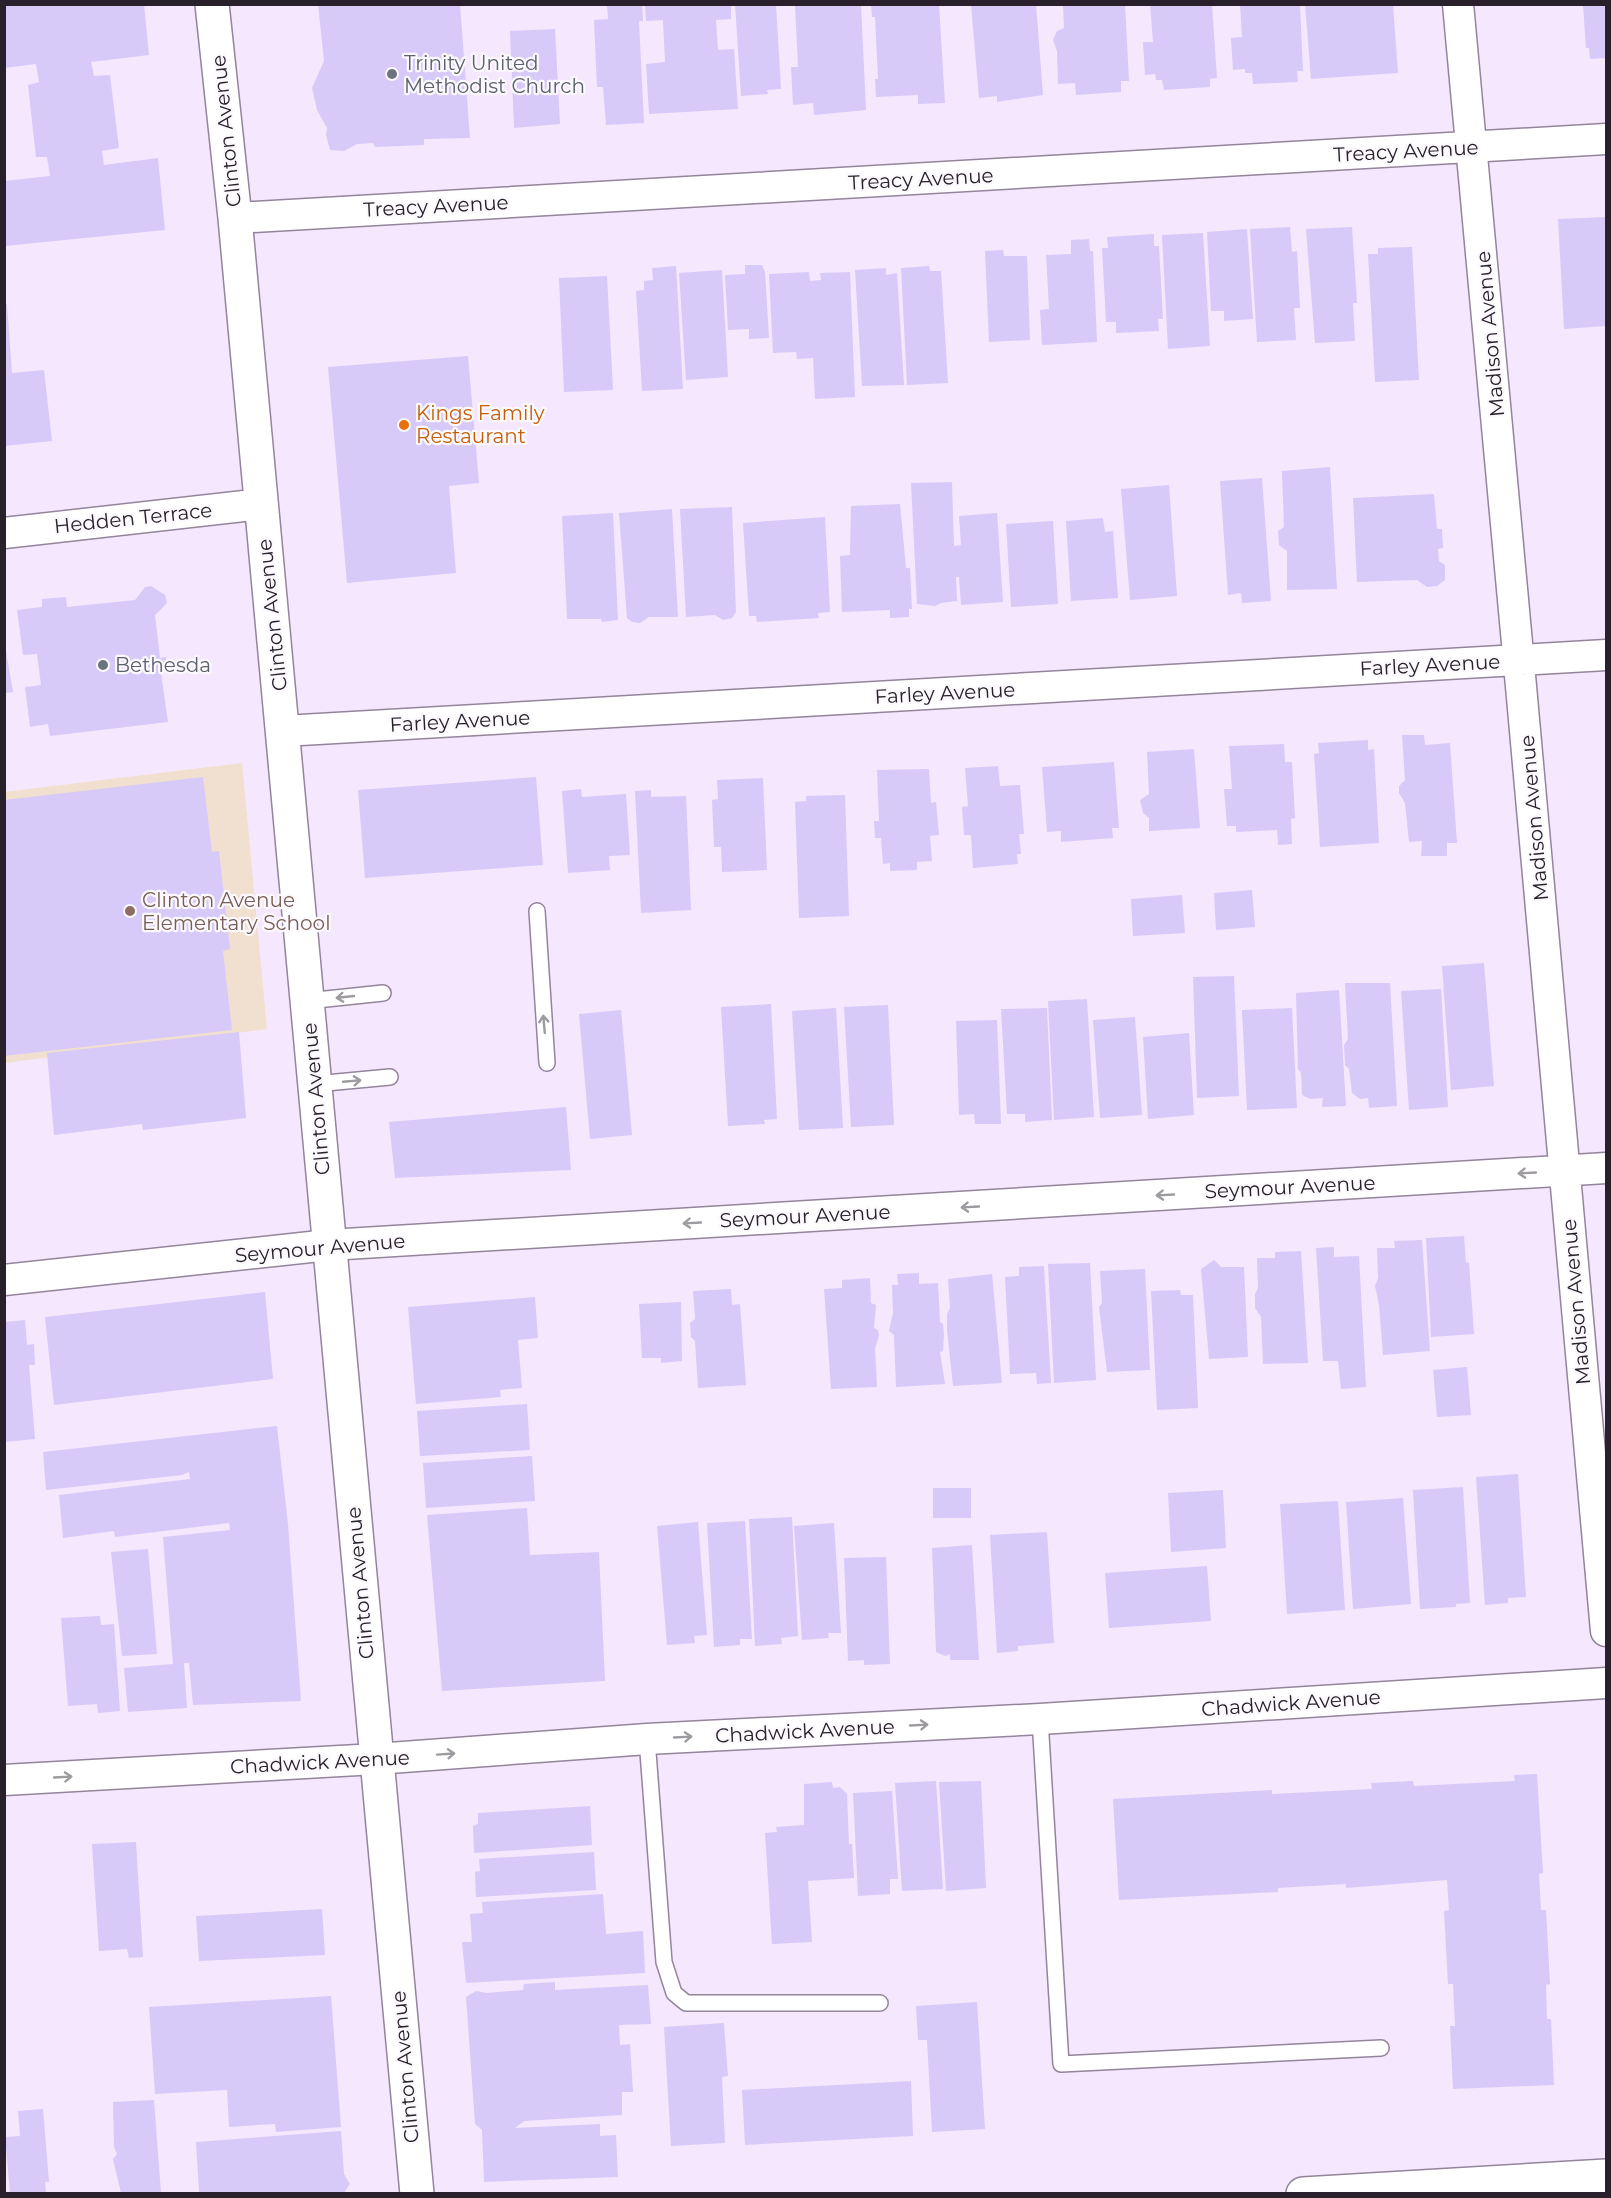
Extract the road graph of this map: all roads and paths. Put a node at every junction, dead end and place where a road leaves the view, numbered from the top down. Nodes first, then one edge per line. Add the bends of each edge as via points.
1 (212, 4) edge
2 (1458, 4) edge
3 (1606, 139) edge
4 (1472, 147) junction
5 (235, 218) junction
6 (261, 504) junction
7 (4, 533) edge
8 (1606, 655) edge
9 (1520, 660) junction
10 (283, 731) junction
11 (537, 911) dead end
12 (383, 993) dead end
13 (307, 1001) junction
14 (547, 1063) dead end
15 (390, 1077) dead end
16 (315, 1084) junction
17 (1606, 1168) edge
18 (1563, 1171) junction
19 (329, 1245) junction
20 (4, 1280) edge
21 (1606, 1631) edge
22 (1606, 1683) edge
23 (1040, 1719) junction
24 (647, 1738) junction
25 (376, 1759) junction
26 (4, 1780) edge
27 (880, 2003) dead end
28 (1381, 2048) dead end
29 (1606, 2176) edge
30 (417, 2193) edge
31 (1303, 2193) edge

1 - 5 main road, Clinton Avenue
2 - 4 street, Madison Avenue
3 - 4 street, Treacy Avenue
4 - 5 street, Treacy Avenue
4 - 9 street, Madison Avenue
5 - 6 main road, Clinton Avenue
6 - 7 street, Hedden Terrace
6 - 10 main road, Clinton Avenue
8 - 9 street, Farley Avenue
9 - 10 street, Farley Avenue
9 - 18 street, Madison Avenue
10 - 13 main road, Clinton Avenue
14 -> 11 lane
12 -> 13 lane
13 - 16 main road, Clinton Avenue
16 -> 15 lane
16 - 19 main road, Clinton Avenue
17 - 18 street, Seymour Avenue
18 -> 19 street, Seymour Avenue
18 - 21 street, Madison Avenue
19 - 20 street, Seymour Avenue
19 - 25 main road, Clinton Avenue
22 - 23 street, Chadwick Avenue
24 -> 23 street, Chadwick Avenue
23 - 28 lane via 1061,2064
25 -> 24 street, Chadwick Avenue
24 - 27 lane via 664,1962 674,1993 686,2003
26 -> 25 street, Chadwick Avenue
25 - 30 main road, Clinton Avenue
29 - 31 main road

